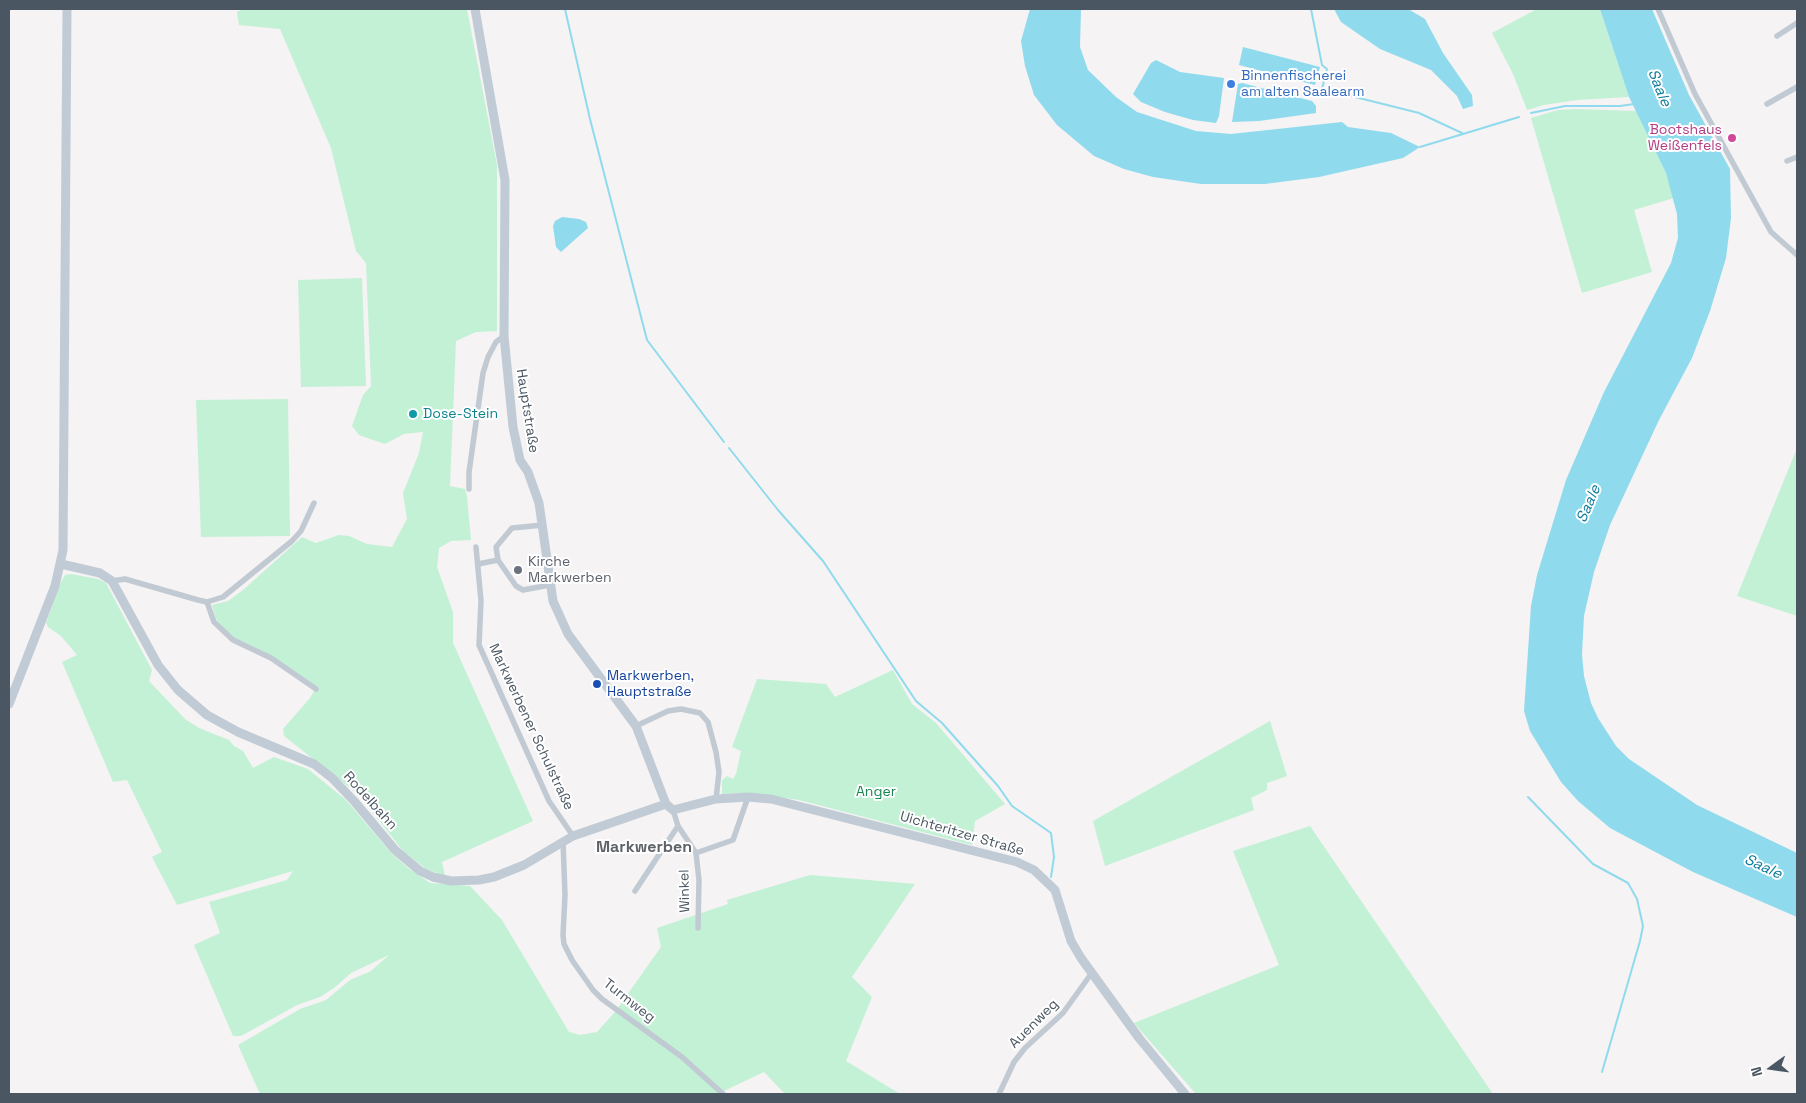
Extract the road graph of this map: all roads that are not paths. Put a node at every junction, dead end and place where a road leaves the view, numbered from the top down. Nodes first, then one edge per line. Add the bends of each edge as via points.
1 (475, 9) edge
2 (1658, 9) edge
3 (67, 11) edge
4 (1797, 23) edge
5 (1777, 36) dead end
6 (1797, 87) edge
7 (1767, 104) dead end
8 (1797, 156) edge
9 (1787, 161) dead end
10 (1797, 255) edge
11 (504, 336) junction
12 (469, 489) dead end
13 (314, 503) dead end
14 (543, 525) junction
15 (476, 547) dead end
16 (498, 560) junction
17 (61, 564) junction
18 (478, 564) junction
19 (112, 581) junction
20 (550, 585) junction
21 (207, 602) junction
22 (316, 689) dead end
23 (9, 704) edge
24 (636, 726) junction
25 (748, 797) junction
26 (716, 799) junction
27 (669, 807) junction
28 (678, 826) junction
29 (573, 836) junction
30 (563, 841) junction
31 (696, 853) junction
32 (635, 891) dead end
33 (698, 928) dead end
34 (1091, 974) junction
35 (723, 1094) edge
36 (998, 1094) edge
37 (1184, 1094) edge

1 - 11 main road, Hauptstraße via 505,180
2 - 10 street via 1694,94 1771,232
3 - 17 main road via 64,529
4 - 5 street
6 - 7 street
8 - 9 street
11 - 12 street via 496,342 483,373 468,472
11 - 14 main road, Hauptstraße via 518,450 540,504
13 - 21 street via 301,531 286,547 230,593
14 - 16 street via 512,528 497,544
14 - 20 main road, Hauptstraße
15 - 18 street, Markwerbener Schulstraße
16 - 18 street
16 - 20 street via 516,586 523,590
17 - 19 main road via 100,573
17 - 23 main road
18 - 29 street, Markwerbener Schulstraße via 481,601 479,645 552,807
19 - 21 street via 125,579
19 - 30 main road, Rodelbahn via 152,656 178,690 226,727 314,764 354,801 395,850 420,871 451,881 479,880 507,873
20 - 24 main road, Hauptstraße via 559,617 568,634
21 - 22 street via 214,622 233,640 271,658
24 - 26 street via 668,710 700,713 708,722 716,752 719,778
24 - 27 main road, Hauptstraße
25 - 26 main road, Uichteritzer Straße
25 - 31 street, Winkel via 733,840
25 - 34 main road, Uichteritzer Straße via 771,799 839,815 1017,862 1034,870 1055,890 1071,941
26 - 27 main road, Uichteritzer Straße
27 - 28 street, Winkel
27 - 29 main road, Rodelbahn
28 - 31 street, Winkel
28 - 32 street
29 - 30 main road, Rodelbahn
30 - 35 street, Turmweg via 563,935 572,960 602,999 682,1057
31 - 33 street, Winkel
34 - 36 street, Auenweg via 1063,1013 1024,1048
34 - 37 main road, Uichteritzer Straße

